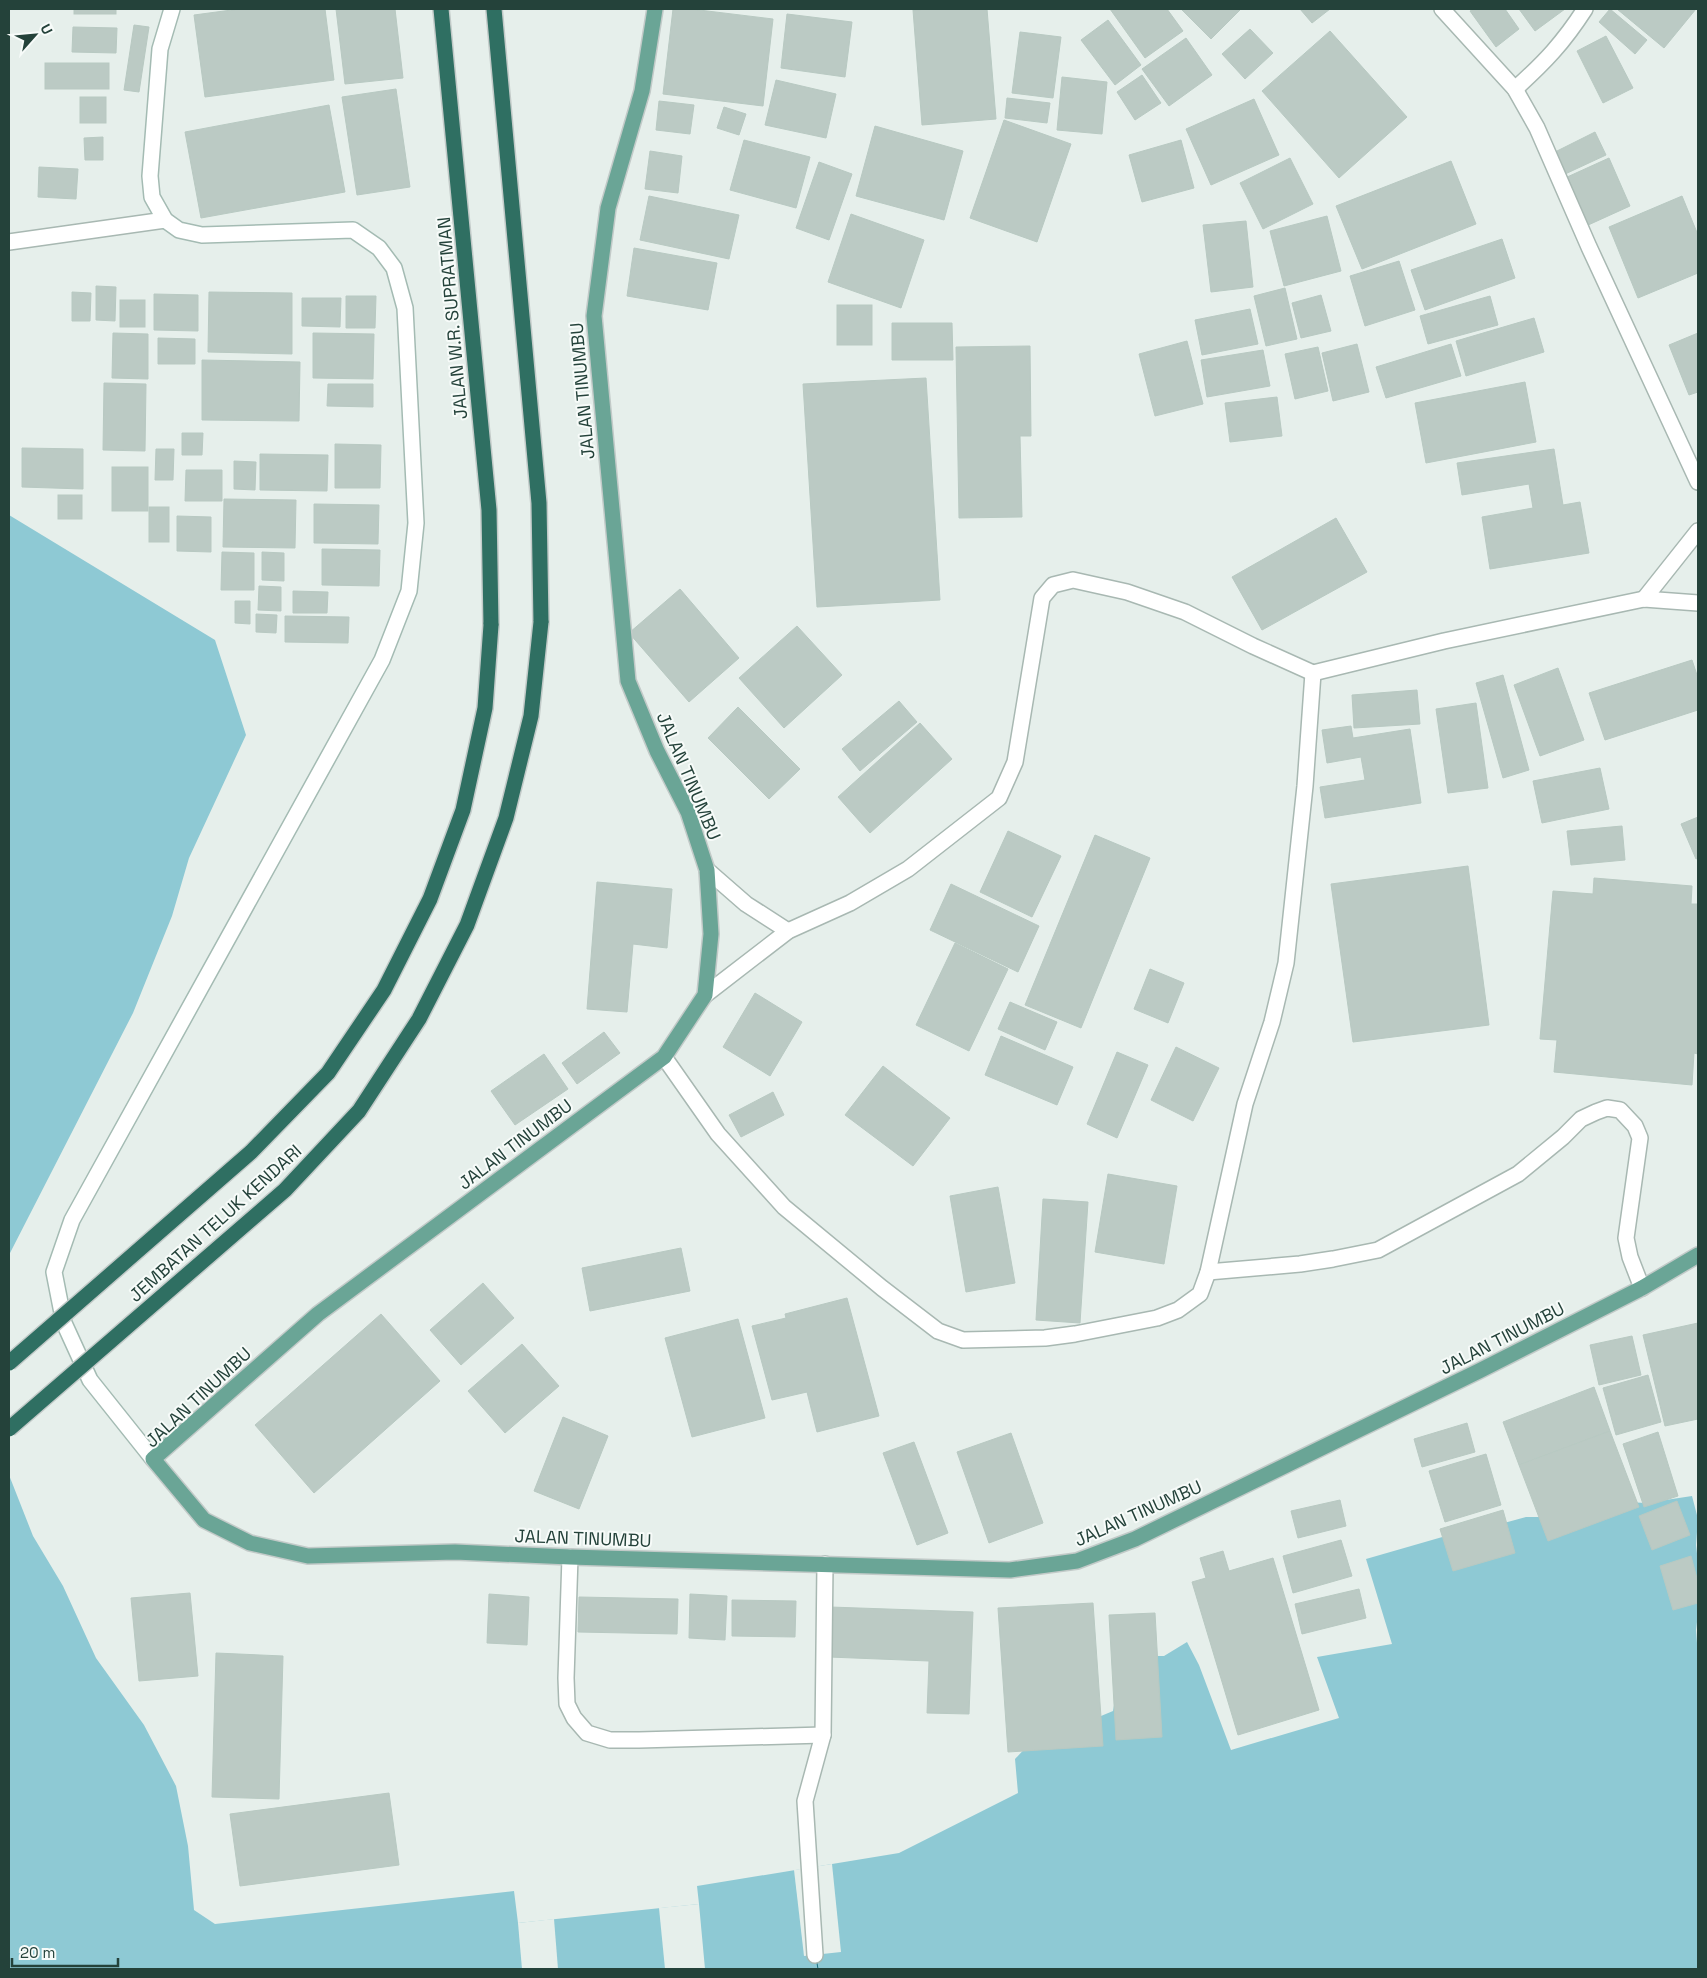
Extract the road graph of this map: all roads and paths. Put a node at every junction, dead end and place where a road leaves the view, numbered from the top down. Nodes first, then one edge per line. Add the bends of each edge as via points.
1 (172, 9) edge
2 (441, 9) edge
3 (494, 9) edge
4 (655, 9) edge
5 (1442, 9) edge
6 (1585, 9) edge
7 (1516, 89) junction
8 (165, 220) junction
9 (9, 242) edge
10 (1698, 482) edge
11 (1698, 531) edge
12 (1644, 599) junction
13 (1698, 603) edge
14 (492, 625) joint
15 (1313, 673) junction
16 (708, 870) junction
17 (788, 931) junction
18 (705, 995) junction
19 (664, 1057) junction
20 (1698, 1255) edge
21 (1208, 1272) junction
22 (1642, 1288) junction
23 (9, 1362) edge
24 (9, 1429) edge
25 (153, 1459) junction
26 (570, 1558) junction
27 (824, 1564) junction
28 (824, 1735) junction
29 (815, 1955) dead end

1 - 8 street via 160,49 150,176 152,197
2 - 14 highway, JALAN W.R. SUPRATMAN via 489,510
3 - 24 highway, JEMBATAN TELUK KENDARI, bridge via 539,503 541,622 531,716 506,818 467,925 419,1019 359,1111 284,1190
4 - 16 main road, JALAN TINUMBU via 642,91 608,208 594,316 628,681 657,751 688,812
5 - 7 street
6 - 7 street via 1567,37
7 - 10 street via 1537,128
8 - 9 street
8 - 25 street via 179,230 202,235 353,230 379,248 394,268 405,308 416,523 408,591 382,660 72,1220 54,1272 64,1323 90,1380
11 - 12 street
12 - 13 street
12 - 15 street via 1444,641
14 - 23 highway, JEMBATAN TELUK KENDARI, bridge via 484,708 463,810 430,900 384,990 328,1073 251,1152
15 - 17 street via 1186,612 1127,592 1073,580 1053,585 1042,598 1015,762 999,798 908,869 850,903
15 - 21 street via 1305,786 1286,963 1272,1022 1245,1104
16 - 17 street via 746,904
16 - 18 main road, JALAN TINUMBU via 711,934
17 - 18 street
18 - 19 main road, JALAN TINUMBU
19 - 21 street via 718,1134 784,1207 938,1331 963,1340 1045,1338 1157,1318 1178,1310 1200,1294
19 - 25 main road, JALAN TINUMBU via 318,1314
20 - 22 main road, JALAN TINUMBU
21 - 22 street via 1300,1264 1378,1250 1518,1174 1580,1120 1607,1108 1620,1110 1635,1126 1640,1138 1626,1238
22 - 27 main road, JALAN TINUMBU via 1135,1538 1077,1561 1010,1570
25 - 26 main road, JALAN TINUMBU via 204,1520 250,1544 308,1556 455,1552
26 - 27 main road, JALAN TINUMBU
26 - 28 street via 567,1704 587,1733 610,1740
27 - 28 street
28 - 29 street via 805,1801

